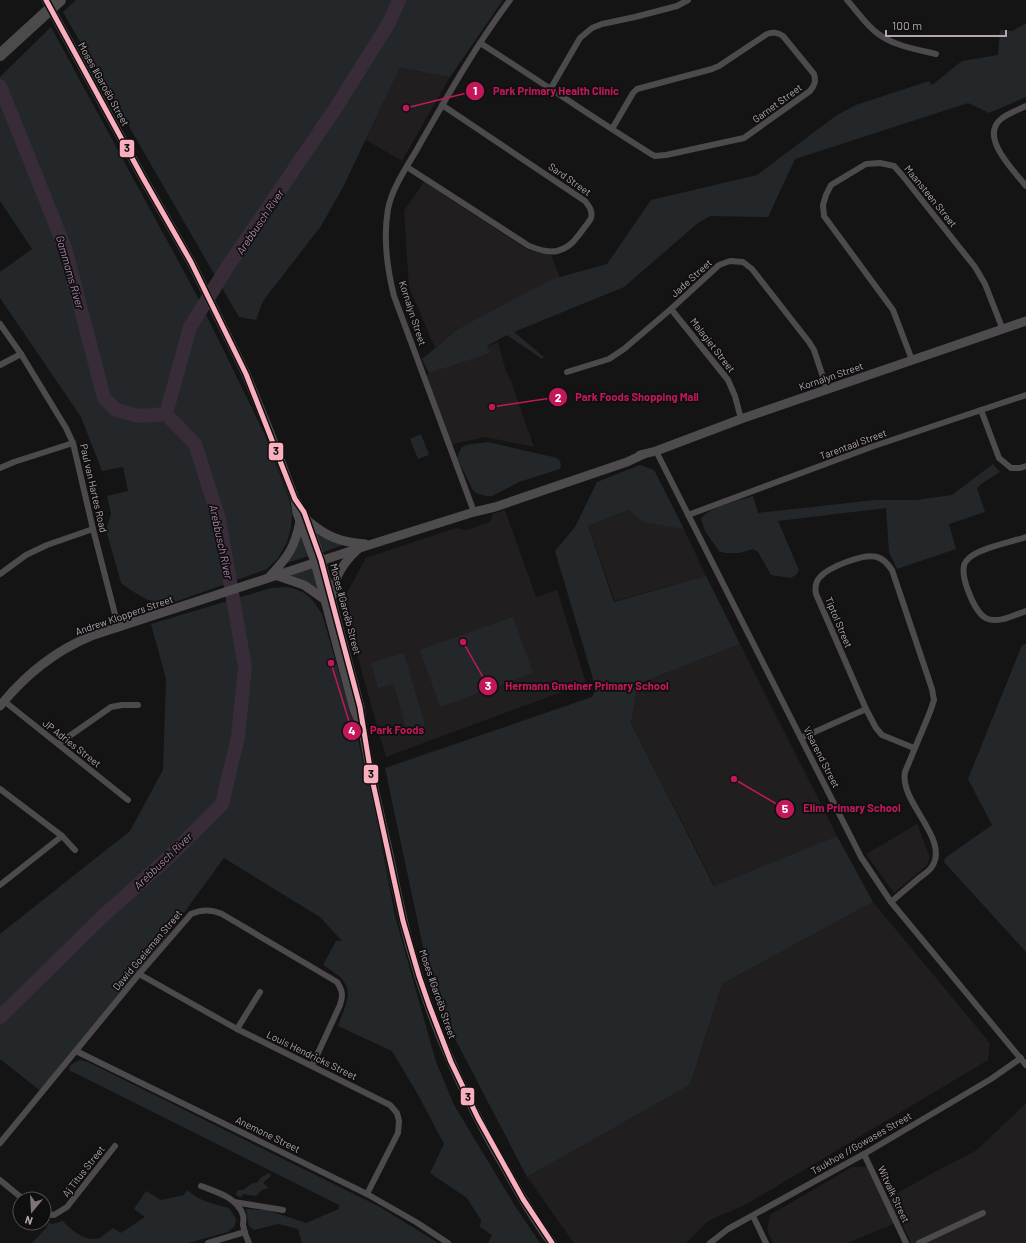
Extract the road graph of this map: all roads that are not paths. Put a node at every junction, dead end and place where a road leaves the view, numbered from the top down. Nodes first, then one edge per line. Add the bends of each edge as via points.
1 (46, 0) edge
2 (60, 0) edge
3 (510, 0) edge
4 (688, 0) edge
5 (847, 0) edge
6 (480, 43) junction
7 (936, 54) dead end
8 (0, 55) edge
9 (551, 88) junction
10 (442, 105) junction
11 (1026, 106) edge
12 (612, 129) junction
13 (407, 167) junction
14 (1026, 186) edge
15 (671, 309) junction
16 (1026, 321) edge
17 (0, 324) edge
18 (1003, 330) junction
19 (21, 354) junction
20 (912, 360) junction
21 (0, 365) edge
22 (567, 372) dead end
23 (827, 389) junction
24 (1026, 395) edge
25 (981, 410) junction
26 (741, 419) junction
27 (73, 443) junction
28 (656, 450) junction
29 (1026, 466) edge
30 (0, 468) edge
31 (474, 512) junction
32 (688, 515) junction
33 (303, 520) junction
34 (93, 529) junction
35 (1026, 537) edge
36 (364, 546) junction
37 (318, 561) junction
38 (0, 574) edge
39 (272, 576) junction
40 (328, 600) junction
41 (1026, 611) edge
42 (118, 626) junction
43 (2, 704) edge
44 (138, 706) dead end
45 (866, 709) junction
46 (801, 738) junction
47 (58, 744) junction
48 (914, 748) junction
49 (0, 789) edge
50 (128, 800) dead end
51 (62, 836) junction
52 (75, 850) dead end
53 (0, 885) edge
54 (891, 902) junction
55 (140, 974) junction
56 (260, 992) dead end
57 (237, 1029) junction
58 (76, 1051) junction
59 (1021, 1058) junction
60 (1026, 1065) edge
61 (312, 1066) junction
62 (0, 1143) edge
63 (115, 1146) dead end
64 (864, 1154) junction
65 (0, 1180) edge
66 (201, 1186) dead end
67 (13, 1191) edge
68 (367, 1194) junction
69 (234, 1202) junction
70 (283, 1210) dead end
71 (983, 1213) dead end
72 (52, 1215) edge
73 (753, 1216) junction
74 (245, 1232) junction
75 (208, 1243) edge
76 (248, 1243) edge
77 (448, 1243) edge
78 (552, 1243) edge
79 (710, 1243) edge
80 (766, 1243) edge
81 (906, 1243) edge
82 (920, 1243) edge

1 - 33 main road, Moses ǁGaroëb Street via 211,300 252,389
2 - 8 highway, bridge
3 - 6 street, Kornalyn Street
4 - 9 street via 677,6 592,28 580,38
5 - 7 street via 868,25 888,40
6 - 9 street, Garnet Street
6 - 10 street, Kornalyn Street
9 - 12 street, Garnet Street
10 - 13 street, Kornalyn Street
10 - 13 street, Sard Street via 585,201 589,206 591,218 573,243 566,248 556,251 541,250 530,246
11 - 14 street via 1000,119 995,126 994,139 998,150
12 - 12 street, Garnet Street via 637,89 712,69 772,32 783,36 816,79 810,92 750,134 734,141 666,156 655,156
13 - 31 street, Kornalyn Street via 388,209 386,234 390,281 400,315
15 - 22 street, Jade Street via 624,349 608,359
15 - 23 street, Jade Street via 719,265 730,261 743,262 752,269 809,342
15 - 26 street, Malagiet Street via 728,380
16 - 18 main road, Kornalyn Street
17 - 19 street, Paul van Hartes Road
18 - 20 main road, Kornalyn Street
18 - 20 street, Maansteen Street via 975,268 902,175 894,166 866,164 831,186 823,205 824,216 893,310
19 - 21 street
19 - 27 street, Paul van Hartes Road
20 - 23 main road, Kornalyn Street
23 - 26 main road, Kornalyn Street
24 - 25 street, Tarentaal Street
25 - 29 street via 999,458 1011,468
25 - 32 street, Tarentaal Street via 874,446
26 - 28 main road, Kornalyn Street
27 - 30 street
27 - 34 street, Paul van Hartes Road
28 - 31 main road, Kornalyn Street via 623,458
28 - 32 street, Visarend Street
31 - 36 main road, Kornalyn Street
32 - 46 street, Visarend Street
33 - 36 main road via 334,538
33 - 37 main road, Moses ǁGaroëb Street
33 - 39 main road via 291,551
34 - 38 street via 26,555
34 - 42 street, Paul van Hartes Road
35 - 41 street via 980,551 964,565 964,574 971,600 979,613 987,619 1003,619
36 - 37 main road, Kornalyn Street
36 - 40 main road via 348,559 339,572
37 - 39 main road
37 - 40 main road, Moses ǁGaroëb Street
39 - 40 main road via 304,585
39 - 42 main road, Andrew Kloppers Street
40 - 78 main road, Moses ǁGaroëb Street via 360,707 362,729 410,946 421,984 448,1054 478,1119
42 - 43 main road, Andrew Kloppers Street via 77,641 56,654 28,676
43 - 47 street, JP Adries Street
44 - 47 street via 122,705 111,708
45 - 46 street
45 - 48 street, Tiptol Street via 882,735
45 - 48 street, Tiptol Street via 815,587 820,577 829,570 843,563 875,556 886,561 892,570 932,689 934,700
46 - 54 street, Visarend Street via 861,857
47 - 50 street, JP Adries Street
48 - 54 street, Tiptol Street via 903,779 931,835 937,854 930,869
49 - 51 street
51 - 52 street
51 - 53 street
54 - 59 street, Visarend Street
55 - 57 street, Louis Hendricks Street
55 - 58 street, Dawid Goeieman Street
55 - 61 street, Dawid Goeieman Street via 191,914 208,910 222,914 337,982 342,989 340,1005
56 - 57 street
57 - 61 street, Louis Hendricks Street
58 - 62 street, Dawid Goeieman Street
58 - 68 street, Anemone Street
59 - 60 street, Visarend Street
59 - 64 street, Tsukhoe //Gowases Street via 991,1079
61 - 68 street, Louis Hendricks Street via 390,1105 397,1113 398,1133
63 - 72 street, Aj Titus Street via 67,1207
64 - 73 street, Tsukhoe //Gowases Street
64 - 81 street, Witvalk Street
65 - 67 street
66 - 69 street
68 - 77 street, Anemone Street
69 - 70 street
69 - 74 street via 243,1216
71 - 82 street
73 - 79 street, Tsukhoe //Gowases Street via 728,1229
73 - 80 street
74 - 75 street
74 - 76 street

